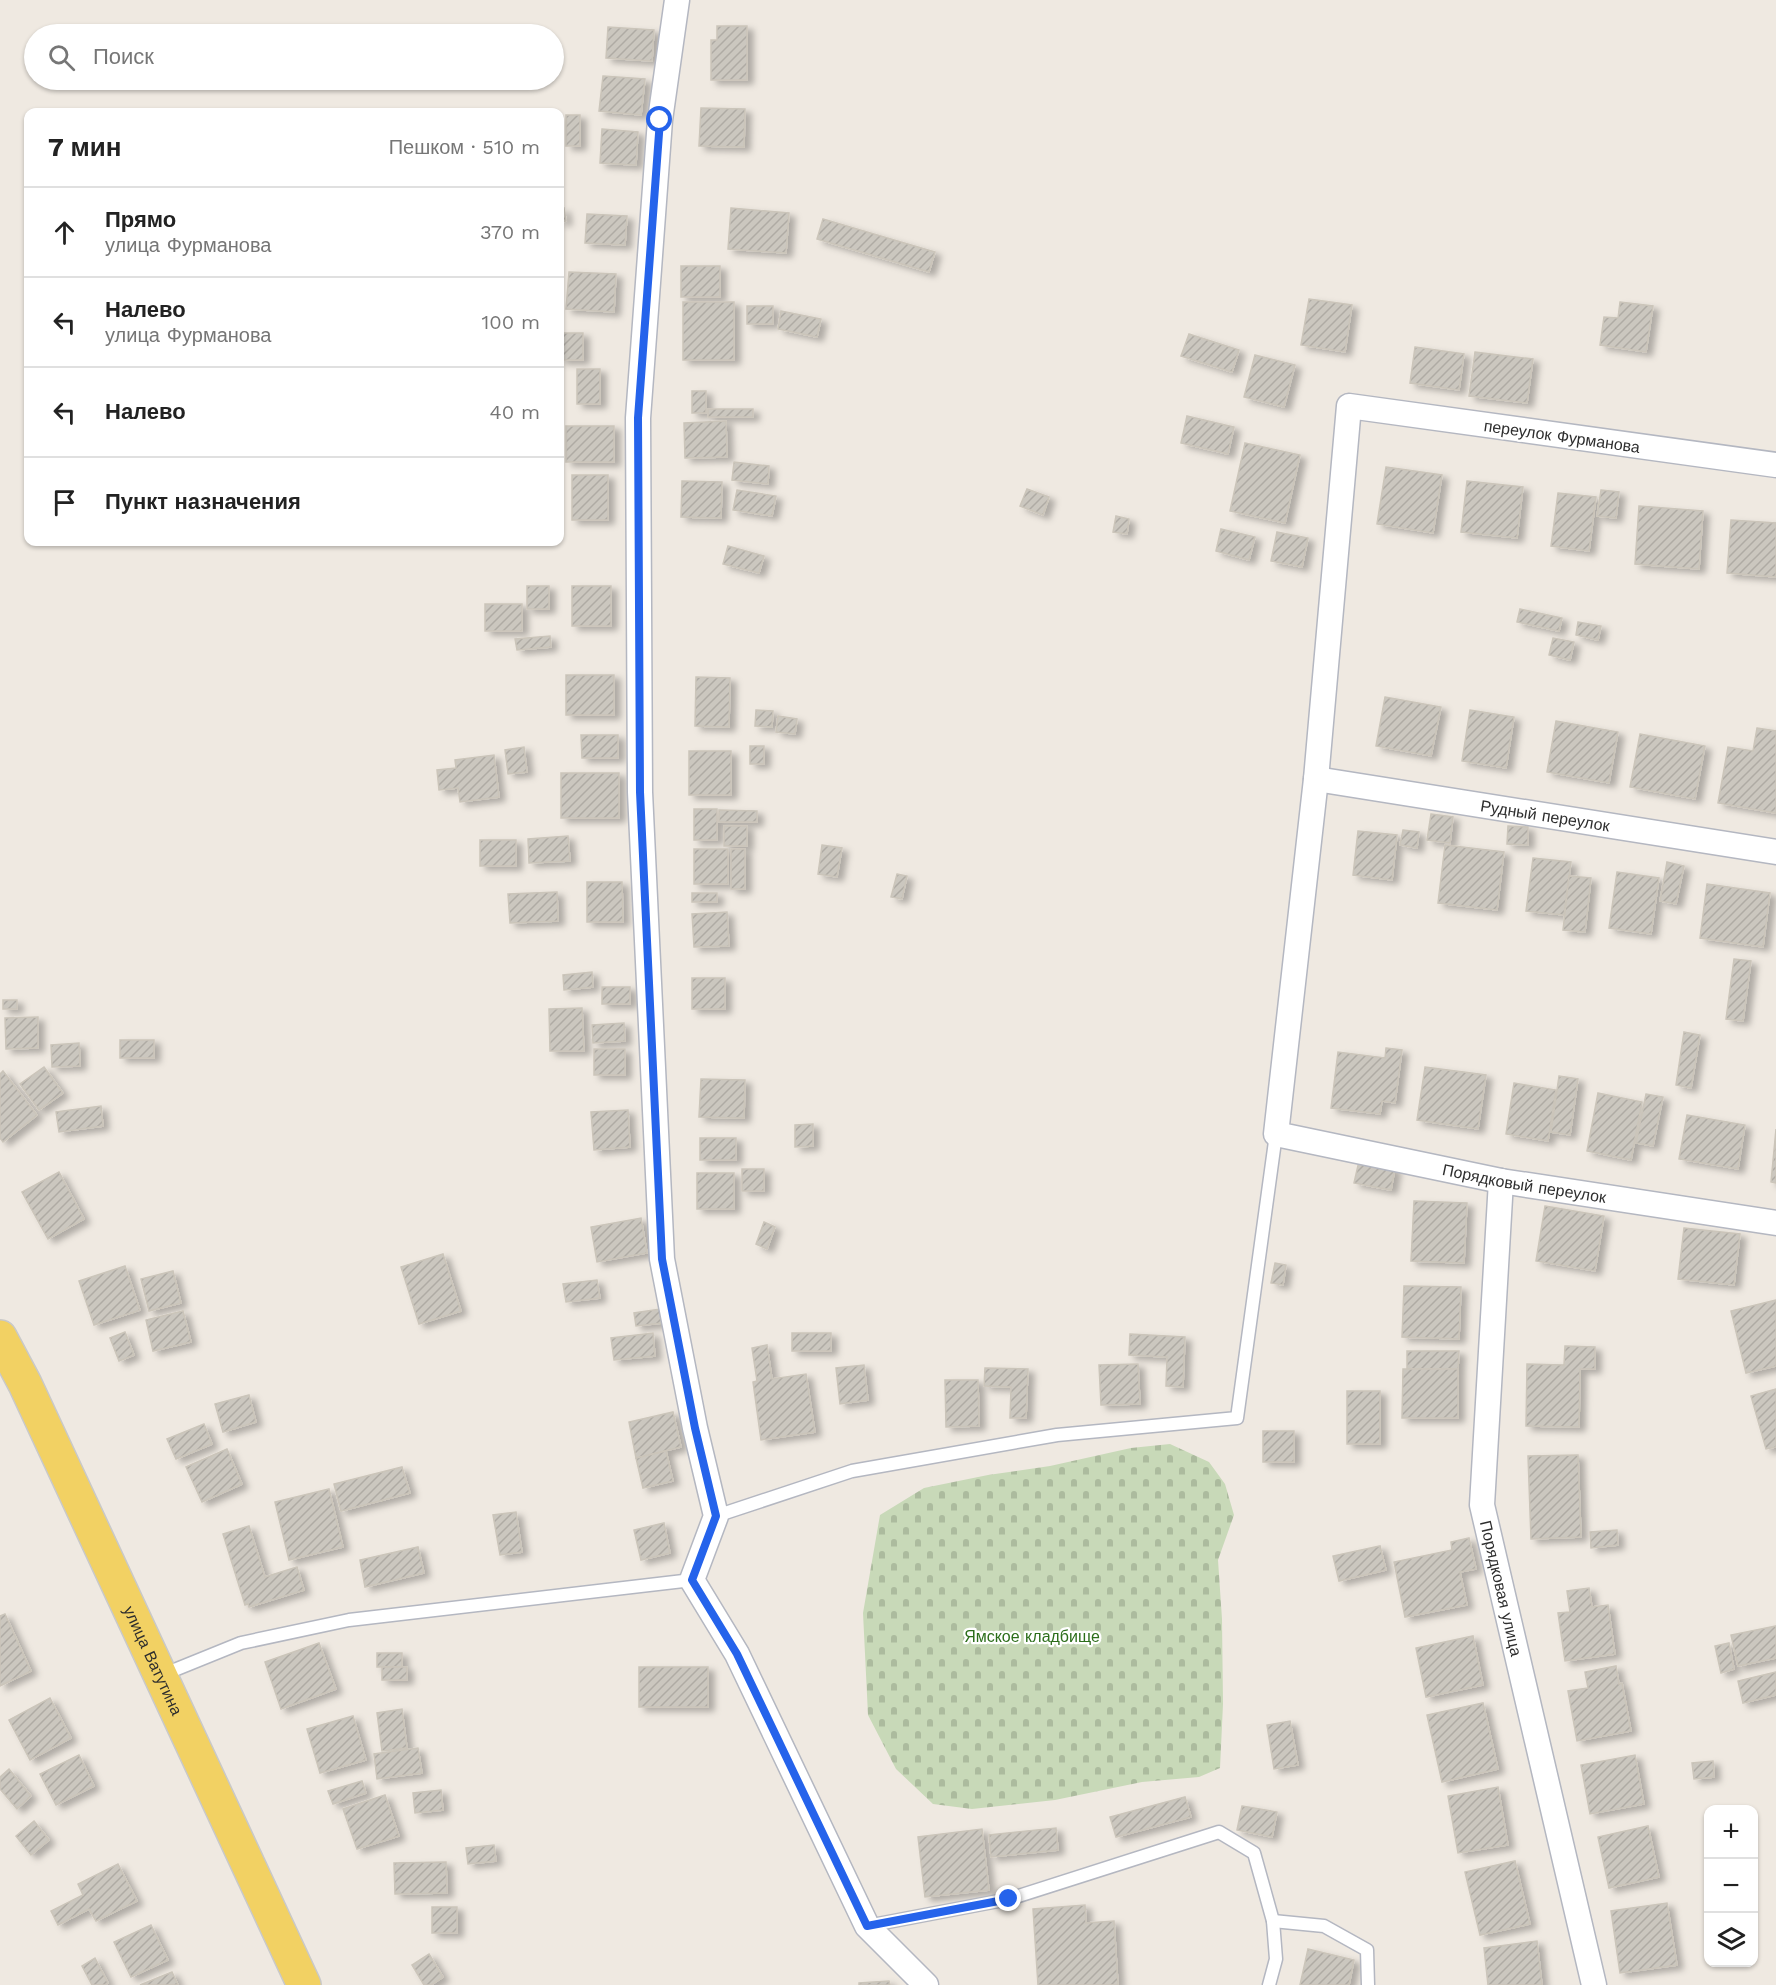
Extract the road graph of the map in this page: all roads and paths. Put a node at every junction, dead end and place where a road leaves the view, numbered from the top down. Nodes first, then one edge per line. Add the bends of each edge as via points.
1 (677, 0) edge
2 (1776, 465) edge
3 (1316, 779) junction
4 (1776, 852) edge
5 (1276, 1134) junction
6 (1501, 1181) junction
7 (1776, 1223) edge
8 (0, 1336) edge
9 (716, 1516) junction
10 (692, 1580) junction
11 (161, 1675) junction
12 (1273, 1922) junction
13 (867, 1926) junction
14 (304, 1985) edge
15 (926, 1985) edge
16 (1269, 1985) edge
17 (1368, 1985) edge
18 (1594, 1985) edge

1 - 9 street via 660,120 638,418 640,792 662,1259
2 - 3 street, переулок Фурманова via 1349,406
3 - 4 street, Рудный переулок
3 - 5 street
5 - 6 street, Порядковый переулок
5 - 9 lane via 1236,1418 1057,1435 852,1471
6 - 7 street, Порядковый переулок
6 - 18 street, Порядковая улица via 1482,1505
8 - 11 main road, улица Ватутина
9 - 10 street
10 - 11 lane via 349,1620 241,1643
10 - 13 street via 737,1654
11 - 14 main road, улица Ватутина
12 - 13 lane via 1254,1853 1219,1832 1009,1899
12 - 16 lane via 1276,1959
12 - 17 lane via 1323,1926 1367,1950
13 - 15 street

